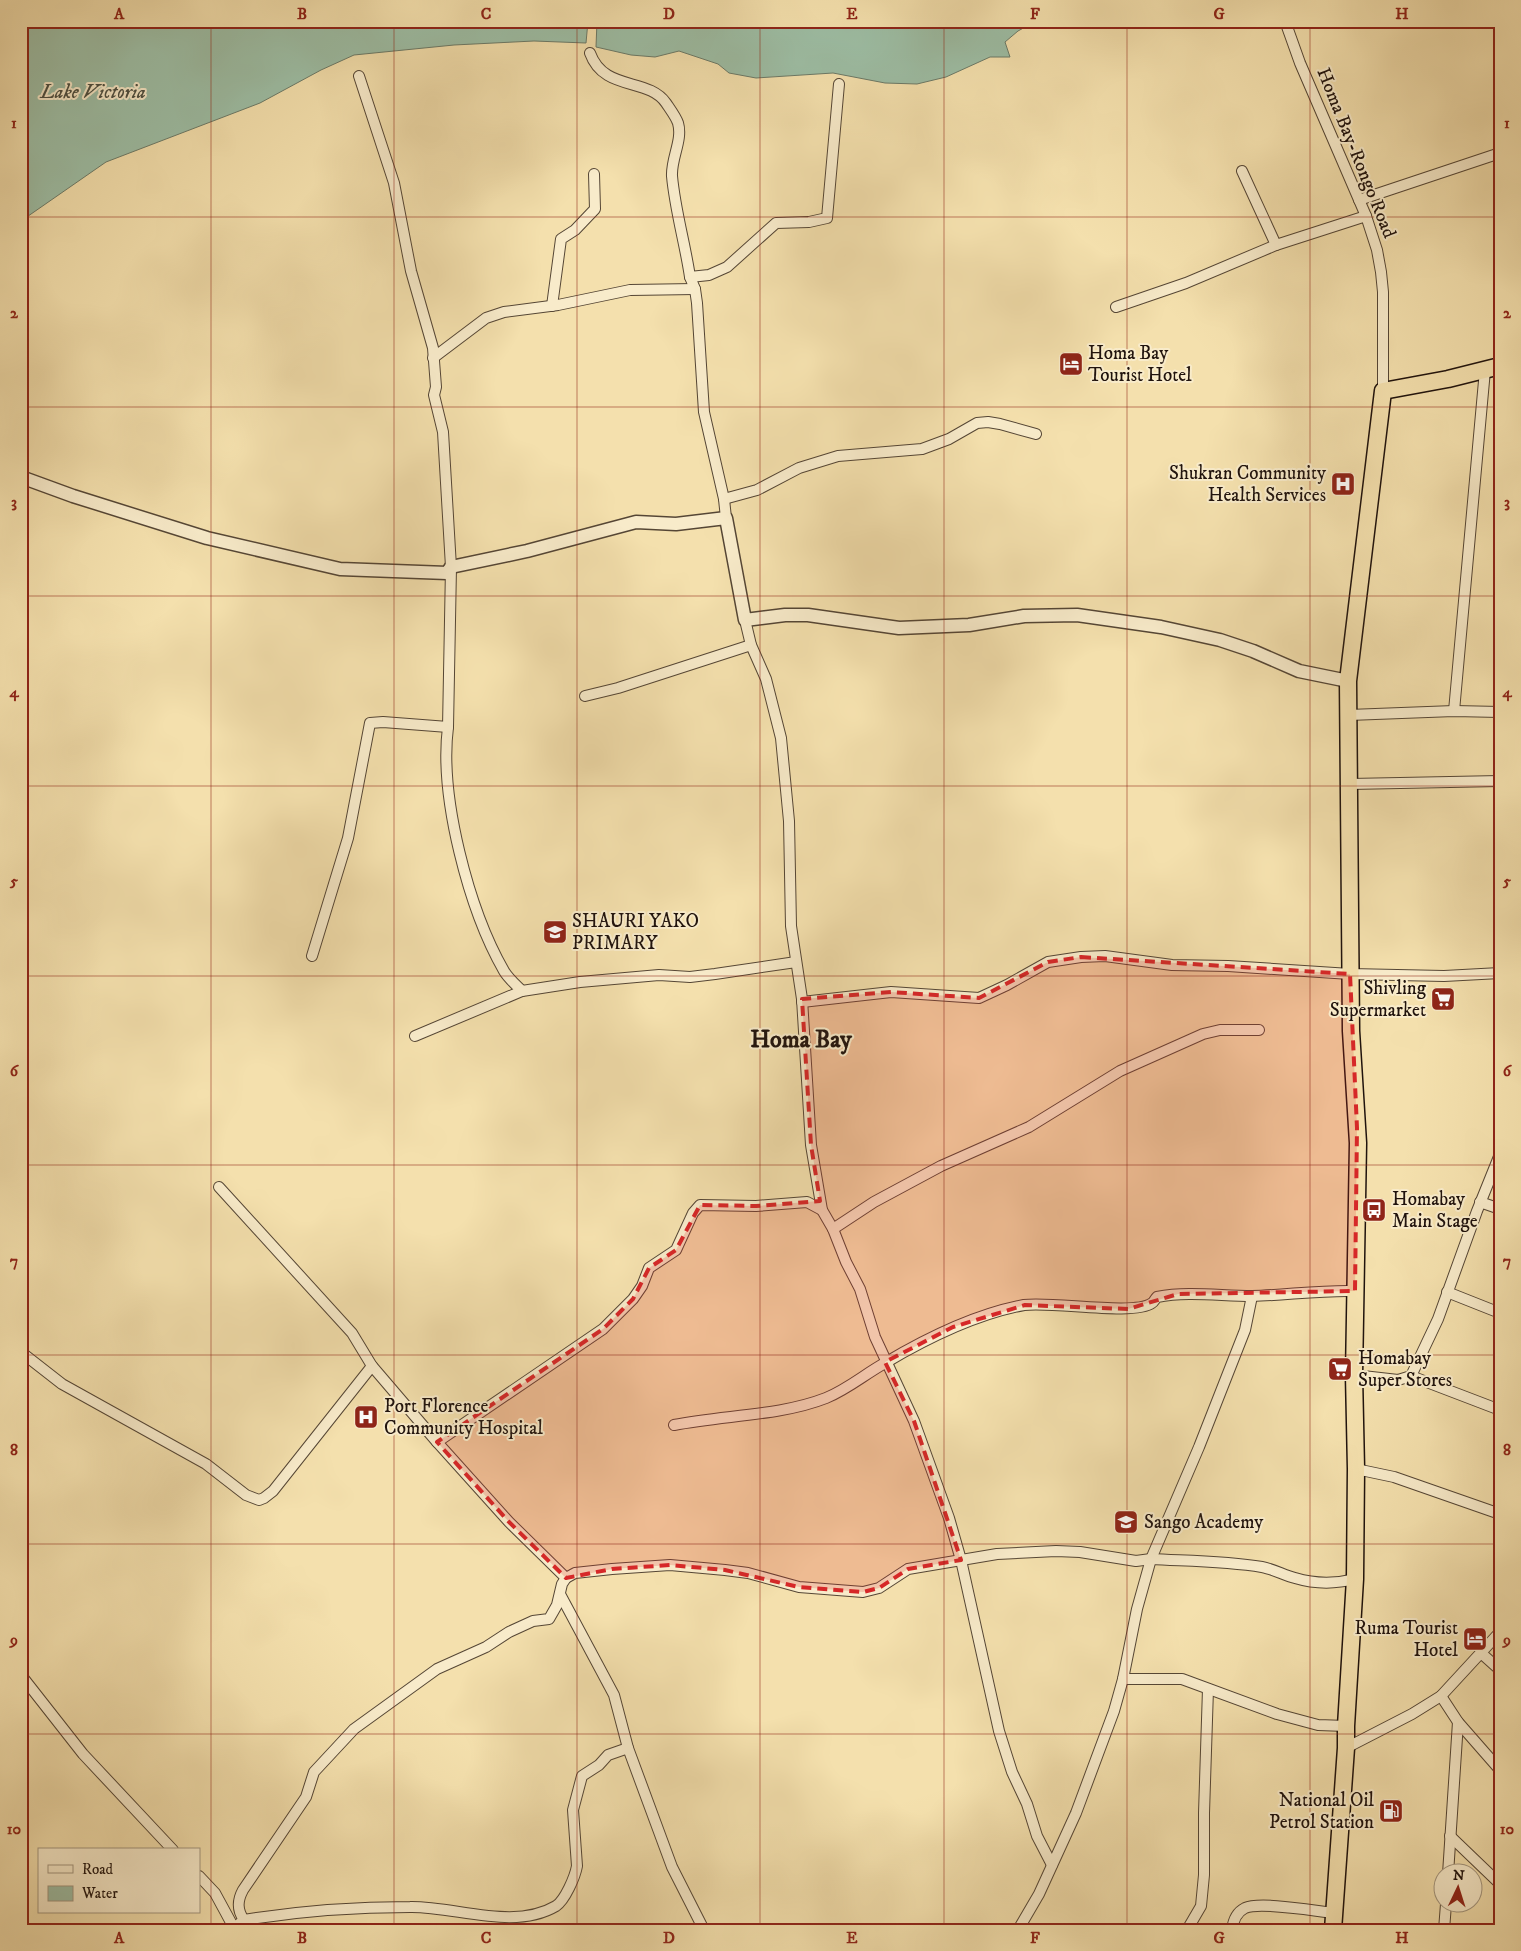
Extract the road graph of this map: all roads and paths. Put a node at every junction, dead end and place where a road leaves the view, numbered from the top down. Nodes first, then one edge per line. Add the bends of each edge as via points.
1 (1285, 21) edge
2 (590, 53) dead end
3 (360, 76) dead end
4 (839, 84) dead end
5 (1500, 153) edge
6 (1242, 171) dead end
7 (594, 174) dead end
8 (1358, 200) junction
9 (1366, 216) junction
10 (1276, 245) junction
11 (690, 277) junction
12 (695, 289) junction
13 (552, 306) junction
14 (1116, 307) dead end
15 (433, 358) junction
16 (1492, 368) edge
17 (1383, 391) junction
18 (1036, 434) dead end
19 (21, 477) edge
20 (724, 499) junction
21 (726, 518) junction
22 (451, 567) junction
23 (745, 620) junction
24 (751, 645) junction
25 (1348, 681) junction
26 (584, 696) dead end
27 (1454, 711) junction
28 (1500, 712) edge
29 (1349, 715) junction
30 (448, 728) junction
31 (1500, 781) edge
32 (1350, 784) junction
33 (312, 956) dead end
34 (796, 962) junction
35 (1500, 973) edge
36 (1350, 974) junction
37 (522, 991) junction
38 (802, 999) junction
39 (1259, 1030) dead end
40 (415, 1036) dead end
41 (1500, 1154) edge
42 (219, 1187) dead end
43 (1480, 1202) junction
44 (1500, 1209) edge
45 (822, 1210) junction
46 (833, 1229) junction
47 (1355, 1291) junction
48 (1448, 1292) junction
49 (1252, 1296) junction
50 (1500, 1313) edge
51 (21, 1352) edge
52 (885, 1362) junction
53 (372, 1366) junction
54 (1354, 1375) junction
55 (1411, 1376) junction
56 (1500, 1410) edge
57 (674, 1425) dead end
58 (437, 1442) junction
59 (1356, 1468) junction
60 (1500, 1514) edge
61 (961, 1560) junction
62 (1151, 1560) junction
63 (566, 1578) junction
64 (1355, 1579) junction
65 (560, 1594) junction
66 (1500, 1632) edge
67 (1481, 1653) junction
68 (1500, 1670) edge
69 (21, 1675) edge
70 (1124, 1679) junction
71 (1208, 1689) junction
72 (1441, 1696) junction
73 (1458, 1722) junction
74 (1346, 1726) junction
75 (628, 1748) junction
76 (1346, 1748) junction
77 (1500, 1770) edge
78 (1450, 1836) junction
79 (171, 1848) edge
80 (1449, 1864) edge
81 (1052, 1865) junction
82 (200, 1877) edge
83 (1500, 1884) edge
84 (1334, 1913) junction
85 (1445, 1914) edge
86 (244, 1920) junction
87 (234, 1929) edge
88 (704, 1930) edge
89 (1018, 1930) edge
90 (1187, 1930) edge
91 (1232, 1930) edge
92 (1333, 1930) edge
93 (1444, 1930) edge

1 - 8 street, Homa Bay-Rongo Road
2 - 11 street via 603,73 654,93 665,101 678,123 672,174
3 - 15 street via 394,183 411,271
4 - 11 street via 827,218 776,223 728,267 709,276
5 - 8 street
6 - 10 street
7 - 13 street via 595,209 575,230 561,239
8 - 9 street, Homa Bay-Rongo Road
9 - 10 street
9 - 17 street, Homa Bay-Rongo Road via 1381,272
10 - 14 street via 1186,283
11 - 12 street
12 - 13 street via 630,290
12 - 20 street via 704,412
13 - 15 street via 504,312 486,318
15 - 22 street via 434,395 443,432
16 - 17 highway
16 - 27 street
17 - 25 highway
18 - 20 street via 1000,424 977,423 922,449 838,456 799,468 757,490
19 - 22 street via 207,538 340,568 446,573
20 - 21 street
21 - 22 street via 676,524 636,522
21 - 23 street
22 - 30 street
23 - 24 street
23 - 25 street via 808,615 914,628 969,625 1024,616 1077,615 1161,627 1220,640 1299,671
24 - 26 street
24 - 34 street via 766,679 781,738 789,821 790,926
25 - 29 highway
27 - 28 street
27 - 29 street
29 - 32 highway
30 - 33 street via 370,723 348,838
30 - 37 street via 448,794 462,861 485,931 505,973
31 - 32 street
32 - 36 highway
34 - 37 street via 690,977 659,975
34 - 38 street
35 - 36 street via 1444,976
36 - 38 street via 1172,965 1105,956 1081,957 1048,962 979,998 891,992 802,1002
36 - 47 highway via 1358,1128
37 - 40 street
38 - 45 street via 811,1145
39 - 46 street via 1220,1030 1203,1034 1154,1055 1104,1080 1029,1127 941,1166 874,1202
41 - 43 street
42 - 53 street via 352,1333
43 - 44 street
43 - 48 street
45 - 46 street
45 - 58 street via 806,1202 700,1205 676,1250 649,1268 633,1299 603,1329
46 - 52 street via 860,1289
47 - 49 street
47 - 54 highway
48 - 50 street
48 - 55 street
49 - 52 street via 1178,1294 1157,1297 1152,1303 1128,1309 1046,1303 1025,1305 953,1327
49 - 62 street via 1246,1330
51 - 53 street via 62,1384 206,1464 246,1495 259,1500 273,1491
52 - 57 street via 848,1387 801,1406
52 - 61 street via 914,1422
53 - 58 street
54 - 55 street via 1398,1380
54 - 59 highway
55 - 56 street
58 - 63 street via 509,1522
59 - 60 street via 1394,1477
59 - 64 highway
61 - 62 street via 997,1554 1056,1551
61 - 63 street via 908,1569 879,1588 863,1592 799,1587 748,1573 670,1565 575,1573
61 - 81 street via 999,1731 1037,1836
62 - 64 street via 1264,1567 1295,1578 1337,1584
62 - 70 street via 1137,1609
63 - 65 street
64 - 74 highway
65 - 75 street via 614,1695
65 - 86 street via 549,1619 533,1620 486,1647 437,1669 354,1729 314,1772 306,1797 239,1897 238,1908
66 - 67 street
67 - 68 street
67 - 72 street
69 - 79 street via 83,1754
70 - 71 street via 1182,1679
70 - 81 street via 1076,1814
71 - 74 street via 1318,1725
71 - 90 street via 1204,1875 1201,1906
72 - 73 street
72 - 76 street
73 - 77 street
73 - 78 street
74 - 76 highway
75 - 86 street via 608,1755 600,1766 582,1776 573,1810 576,1874 557,1905 515,1917 479,1916 413,1907 322,1909
75 - 88 street via 672,1867
76 - 84 highway
78 - 80 street
78 - 83 street
81 - 89 street
82 - 87 street via 214,1893
84 - 91 street via 1246,1907 1238,1913
84 - 92 highway
85 - 93 street
86 - 87 street

